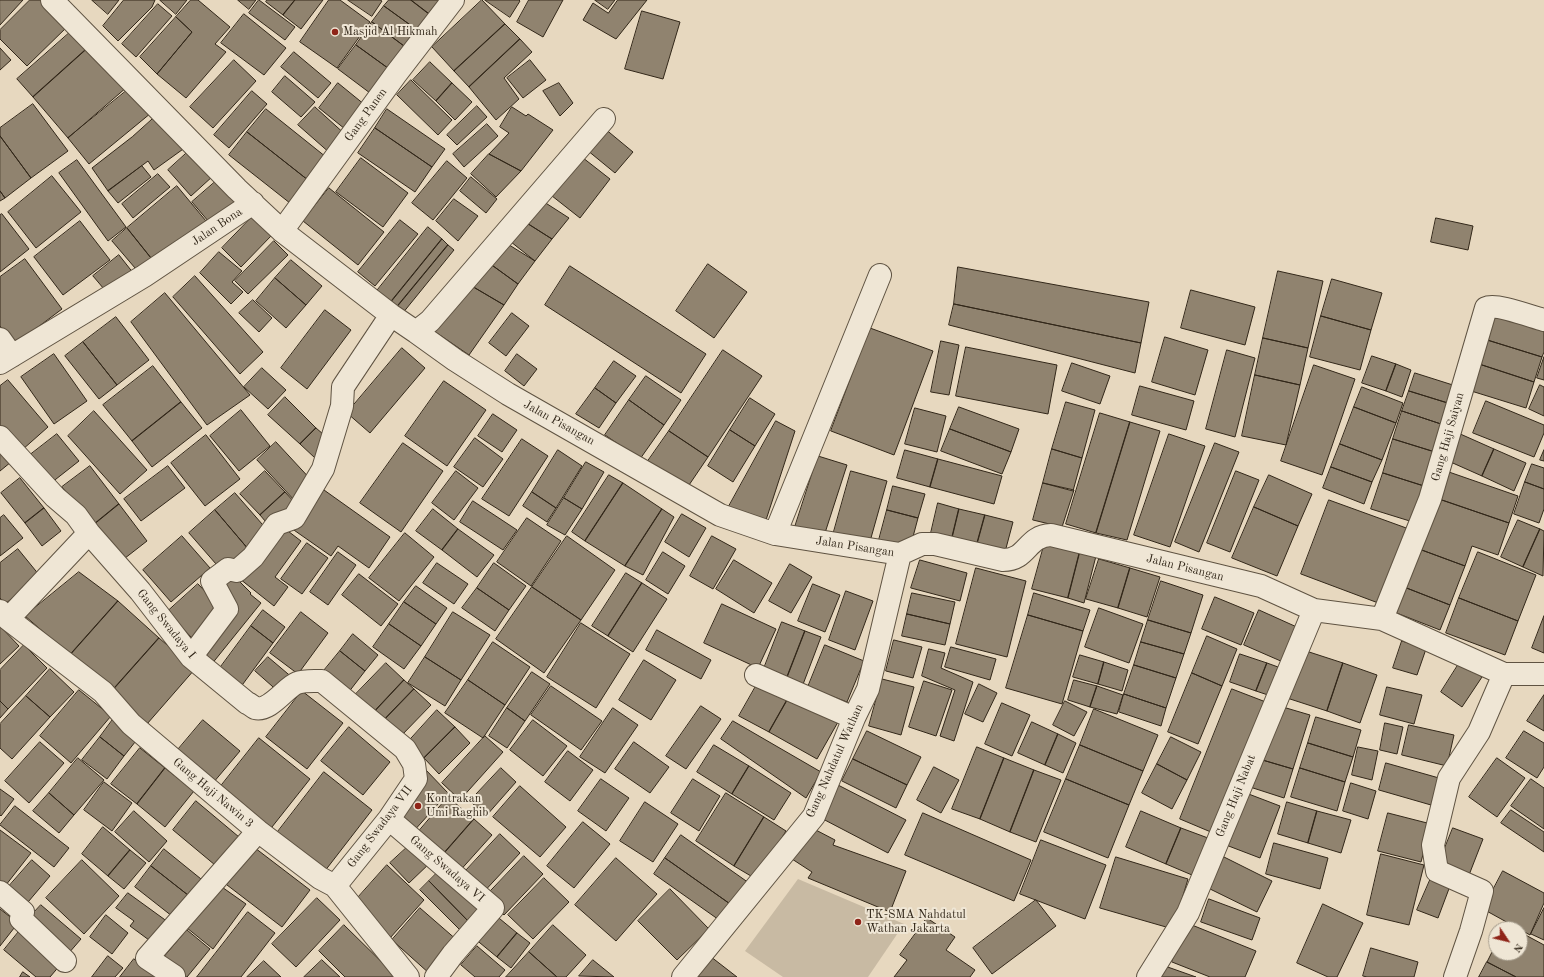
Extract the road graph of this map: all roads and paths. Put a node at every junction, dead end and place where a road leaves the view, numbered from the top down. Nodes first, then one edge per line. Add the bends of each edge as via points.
1 (52, 0) edge
2 (453, 0) edge
3 (604, 119) dead end
4 (253, 203) junction
5 (282, 231) junction
6 (880, 275) dead end
7 (391, 315) junction
8 (1544, 320) edge
9 (416, 332) junction
10 (4, 353) edge
11 (0, 438) edge
12 (89, 533) junction
13 (775, 534) junction
14 (900, 554) junction
15 (1314, 610) junction
16 (4, 615) edge
17 (1382, 619) junction
18 (191, 657) junction
19 (1504, 674) junction
20 (1544, 674) edge
21 (756, 675) dead end
22 (854, 718) junction
23 (414, 764) joint
24 (389, 819) junction
25 (258, 831) junction
26 (334, 886) junction
27 (0, 892) edge
28 (65, 961) dead end
29 (174, 976) dead end
30 (408, 977) edge
31 (436, 977) edge
32 (683, 977) edge
33 (1148, 977) edge
34 (1455, 977) edge

1 - 4 street, Jalan Bona
2 - 5 street, Gang Panen
3 - 9 street via 430,321
4 - 5 street, Jalan Pisangan
4 - 10 street, Jalan Bona via 144,276
5 - 7 street, Jalan Pisangan
6 - 13 street
7 - 9 street, Jalan Pisangan
7 - 18 street via 343,387 342,406 323,469 294,518 277,524 253,557 237,571 228,569 212,581 227,609
8 - 17 street, Gang Haji Saiyan via 1502,309 1486,308 1430,499
9 - 13 street, Jalan Pisangan via 508,394 720,515
11 - 12 street, Gang Swadaya I via 76,515
12 - 16 street, Gang Haji Nawin 3
12 - 18 street, Gang Swadaya I via 140,591
13 - 14 street, Jalan Pisangan
14 - 15 street, Jalan Pisangan via 922,544 935,544 1012,560 1021,555 1035,540 1051,535 1261,586
14 - 22 street, Gang Nahdatul Wathan via 868,689
15 - 17 street, Jalan Pisangan
15 - 33 street, Gang Haji Nabat via 1188,913
16 - 25 street, Gang Haji Nawin 3 via 103,692 131,724
17 - 19 street, Jalan Pisangan
18 - 23 street, Gang Swadaya I via 256,708 278,699 297,683 322,681 405,749
19 - 20 street, Jalan Pisangan
19 - 34 street via 1479,732 1449,778 1433,844 1437,871 1482,891
21 - 22 street
22 - 32 street, Gang Nahdatul Wathan via 814,816
23 - 24 street, Gang Swadaya VII via 416,779
24 - 26 street, Gang Swadaya VII
24 - 31 street, Gang Swadaya VI via 493,908
25 - 26 street, Gang Haji Nawin 3
25 - 29 street via 147,958
26 - 30 street, Gang Haji Nawin 3
27 - 28 street via 22,912 20,919

